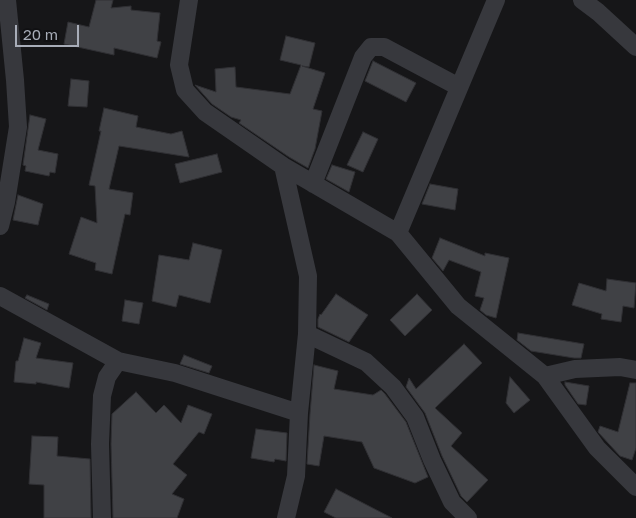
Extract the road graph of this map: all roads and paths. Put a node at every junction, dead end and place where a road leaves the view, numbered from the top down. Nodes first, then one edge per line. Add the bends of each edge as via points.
1 (7, 0) edge
2 (189, 0) edge
3 (496, 0) edge
4 (582, 0) edge
5 (636, 47) edge
6 (459, 87) junction
7 (282, 166) junction
8 (313, 184) junction
9 (0, 226) edge
10 (398, 233) junction
11 (0, 296) edge
12 (307, 334) junction
13 (118, 361) junction
14 (636, 370) edge
15 (544, 376) junction
16 (299, 413) junction
17 (636, 487) edge
18 (102, 518) edge
19 (286, 518) edge
20 (468, 518) edge

1 - 9 street via 18,127
2 - 7 street via 178,65 185,90 205,112
3 - 6 street
4 - 5 street
6 - 8 street via 384,47 371,47 364,57
6 - 10 street
7 - 8 street
7 - 12 street via 308,276
8 - 10 street
10 - 15 street via 458,306
11 - 13 street
12 - 16 street
12 - 20 street via 366,362 393,387 415,417 452,502
13 - 16 street via 175,372
13 - 18 street via 107,377 102,396
14 - 15 street via 620,367 575,369
15 - 17 street via 597,448
16 - 19 street via 296,476

